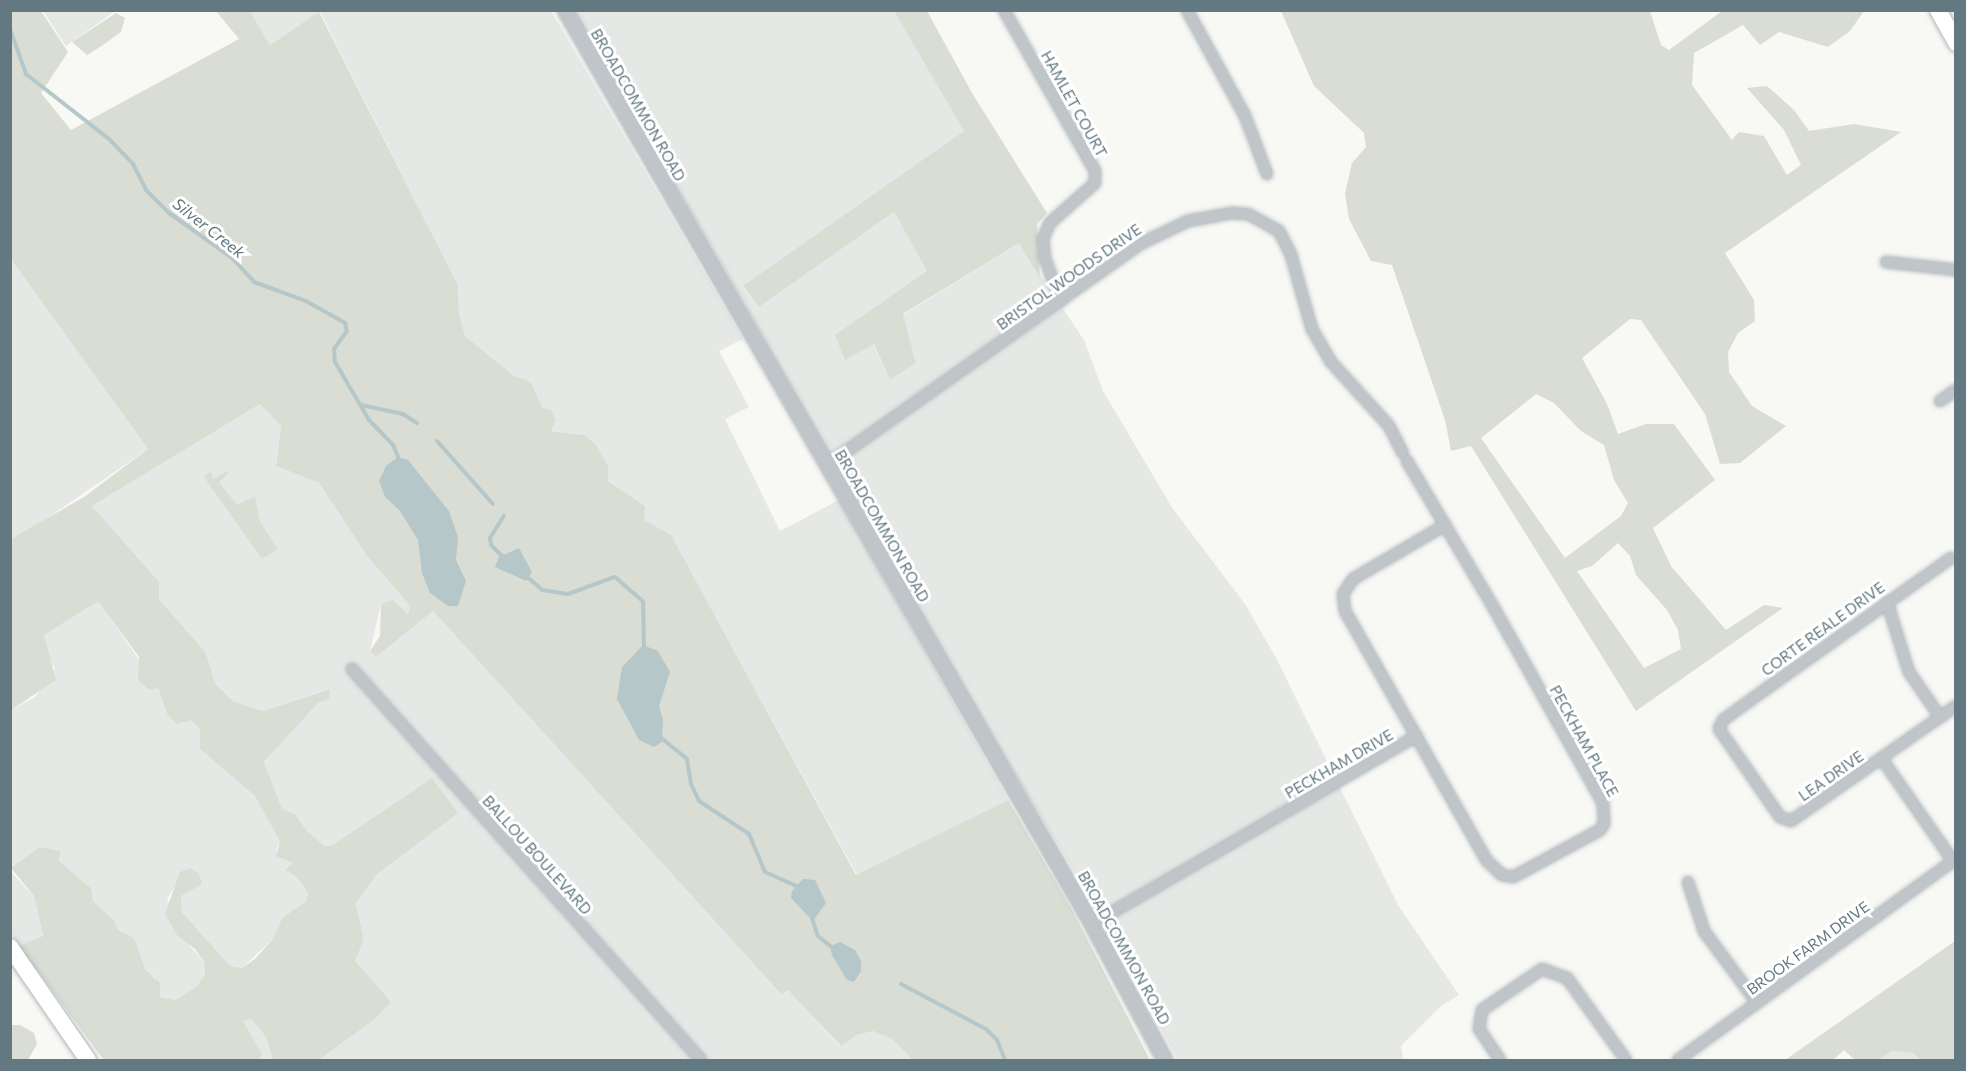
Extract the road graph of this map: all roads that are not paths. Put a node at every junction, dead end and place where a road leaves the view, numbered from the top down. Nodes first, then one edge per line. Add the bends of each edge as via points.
1 (565, 10) edge
2 (1004, 10) edge
3 (1186, 10) edge
4 (1938, 10) edge
5 (1956, 43) edge
6 (1267, 174) dead end
7 (1886, 262) dead end
8 (1956, 270) edge
9 (1061, 301) junction
10 (1956, 390) edge
11 (1940, 402) dead end
12 (1405, 457) joint
13 (827, 465) junction
14 (1445, 525) junction
15 (1951, 558) dead end
16 (1887, 602) junction
17 (352, 669) dead end
18 (1956, 706) edge
19 (1940, 717) junction
20 (1719, 729) joint
21 (1416, 736) junction
22 (1882, 759) junction
23 (1954, 860) edge
24 (1688, 882) dead end
25 (1092, 924) junction
26 (10, 947) edge
27 (10, 952) edge
28 (38, 988) junction
29 (1757, 1003) junction
30 (88, 1060) edge
31 (701, 1060) edge
32 (1165, 1060) edge
33 (1500, 1060) edge
34 (1626, 1060) edge
35 (1678, 1060) edge

1 - 13 street, BROADCOMMON ROAD
2 - 9 street, HAMLET COURT via 1095,171 1095,183 1050,223 1043,238 1045,259
3 - 6 street via 1254,133
4 - 5 main road
7 - 8 street
9 - 12 street, BRISTOL WOODS DRIVE via 1108,265 1166,230 1232,213 1265,220 1279,231 1291,255 1314,333 1336,367 1383,417
9 - 13 street, BRISTOL WOODS DRIVE
10 - 11 street
12 - 14 street, PECKHAM PLACE
13 - 25 street, BROADCOMMON ROAD
14 - 21 street, PECKHAM DRIVE via 1363,572 1343,594 1345,611
14 - 21 street, PECKHAM PLACE via 1603,803 1604,824 1595,833 1523,873 1502,875 1487,861
15 - 16 street, CORTE REALE DRIVE
16 - 19 street via 1909,672
16 - 20 street, CORTE REALE DRIVE via 1723,720
17 - 31 street, BALLOU BOULEVARD
18 - 19 street, LEA DRIVE
19 - 22 street, LEA DRIVE
20 - 22 street, LEA DRIVE via 1784,820 1806,813
21 - 25 street, PECKHAM DRIVE
22 - 23 street
23 - 29 street, BROOK FARM DRIVE
24 - 29 street via 1704,931
25 - 32 street, BROADCOMMON ROAD
26 - 28 main road
27 - 28 main road
28 - 30 main road
29 - 35 street, BROOK FARM DRIVE
33 - 34 street via 1479,1029 1482,1010 1542,969 1567,978

